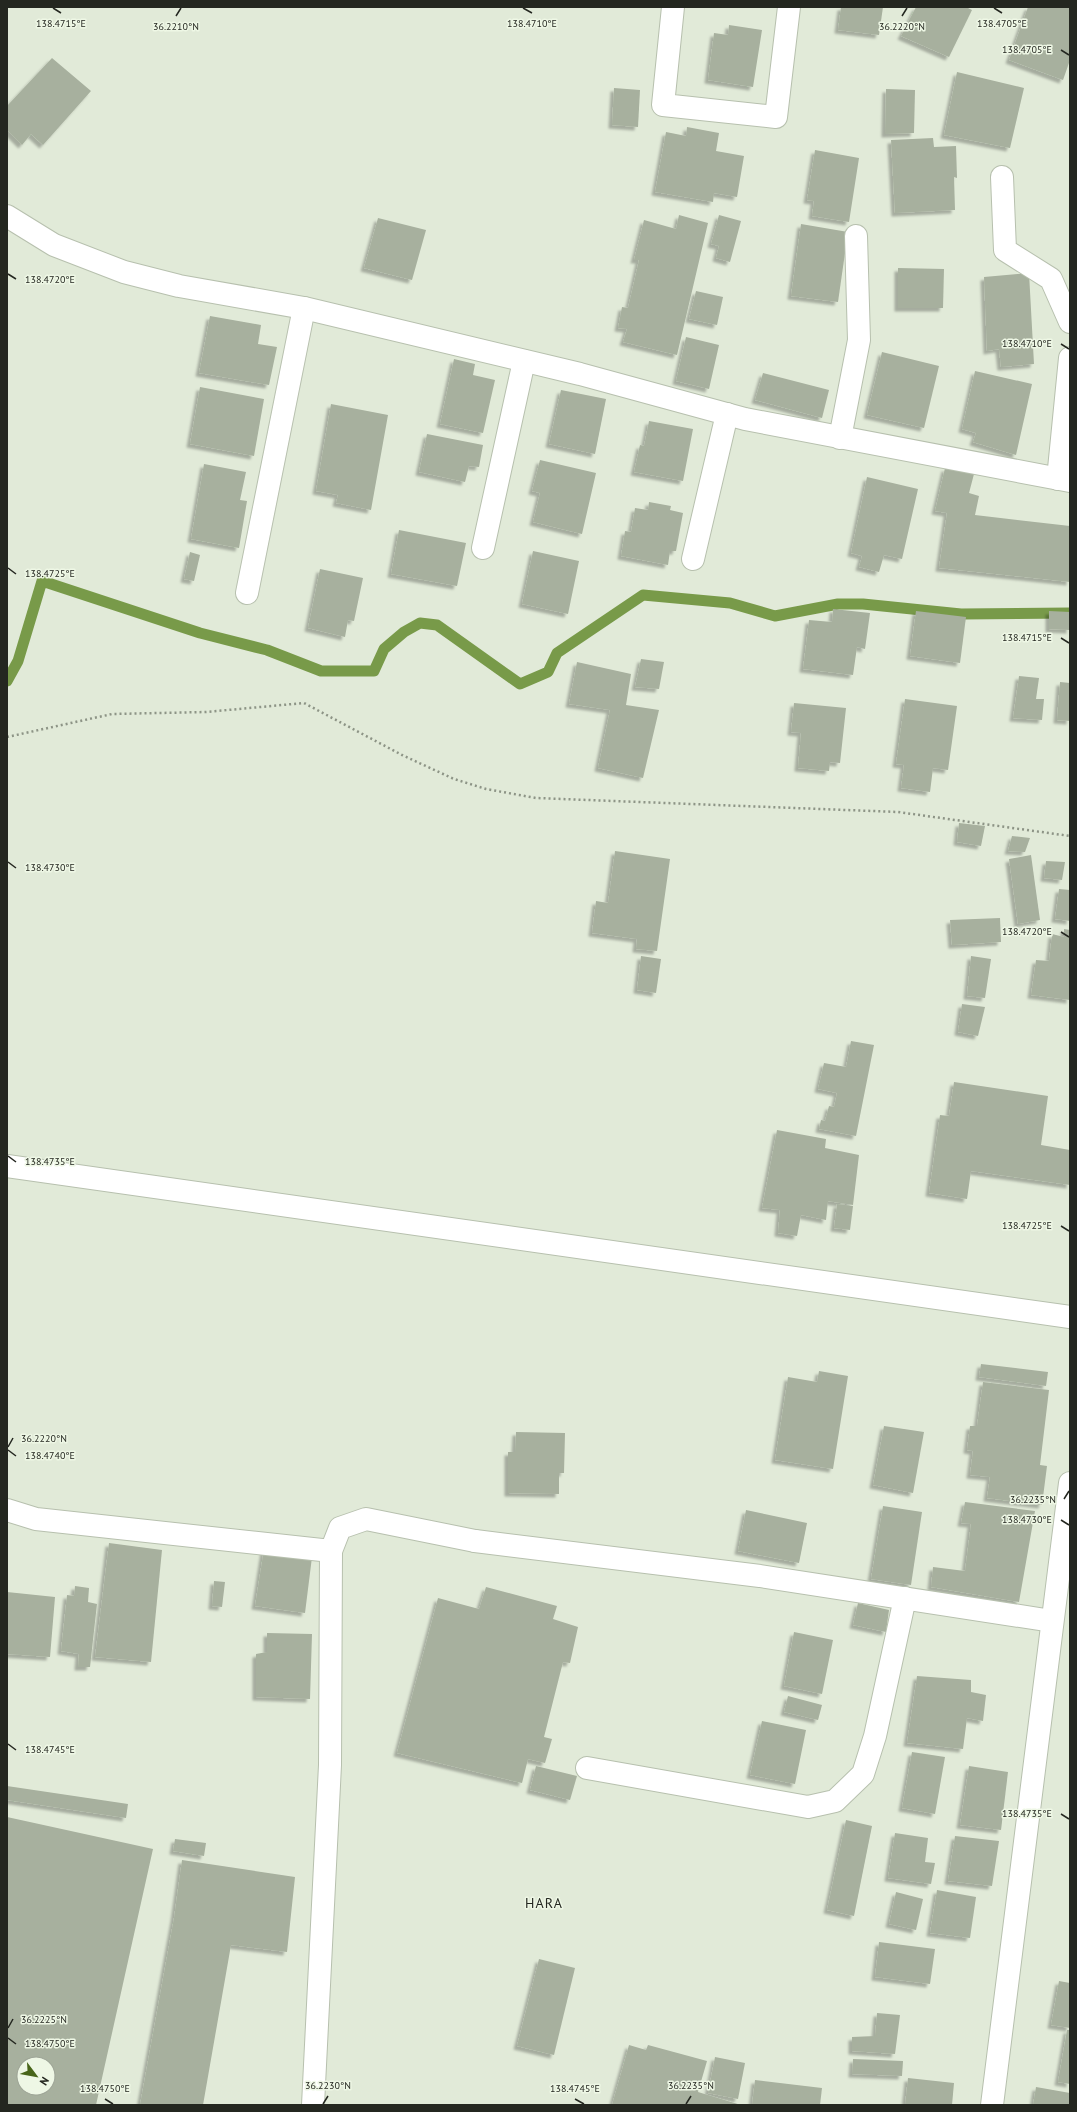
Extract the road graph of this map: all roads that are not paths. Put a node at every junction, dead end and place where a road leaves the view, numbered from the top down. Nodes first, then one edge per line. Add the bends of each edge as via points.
1 (672, 7) edge
2 (789, 7) edge
3 (1002, 177) dead end
4 (7, 216) edge
5 (856, 236) dead end
6 (304, 308) junction
7 (1070, 322) edge
8 (1070, 358) edge
9 (524, 360) junction
10 (727, 414) junction
11 (840, 438) junction
12 (1064, 480) edge
13 (483, 548) dead end
14 (693, 559) dead end
15 (248, 593) dead end
16 (7, 1166) edge
17 (1070, 1317) edge
18 (1070, 1483) edge
19 (1069, 1506) edge
20 (7, 1510) edge
21 (331, 1551) junction
22 (905, 1598) junction
23 (1052, 1621) junction
24 (587, 1768) dead end
25 (313, 2105) edge
26 (992, 2105) edge

1 - 2 street via 663,105 776,117
3 - 7 street via 1005,250 1051,279
4 - 6 street via 54,245 124,272 179,286
5 - 11 street via 859,340
6 - 9 street
6 - 15 street
8 - 12 street
9 - 10 street
9 - 13 street
10 - 11 street
10 - 14 street
11 - 12 street
16 - 17 street
18 - 19 street
19 - 23 street
20 - 21 street via 36,1519
21 - 22 street via 340,1528 366,1519 475,1541 760,1576
21 - 25 street via 330,1765
22 - 23 street
22 - 24 street via 863,1774 835,1801 808,1807
23 - 26 street

